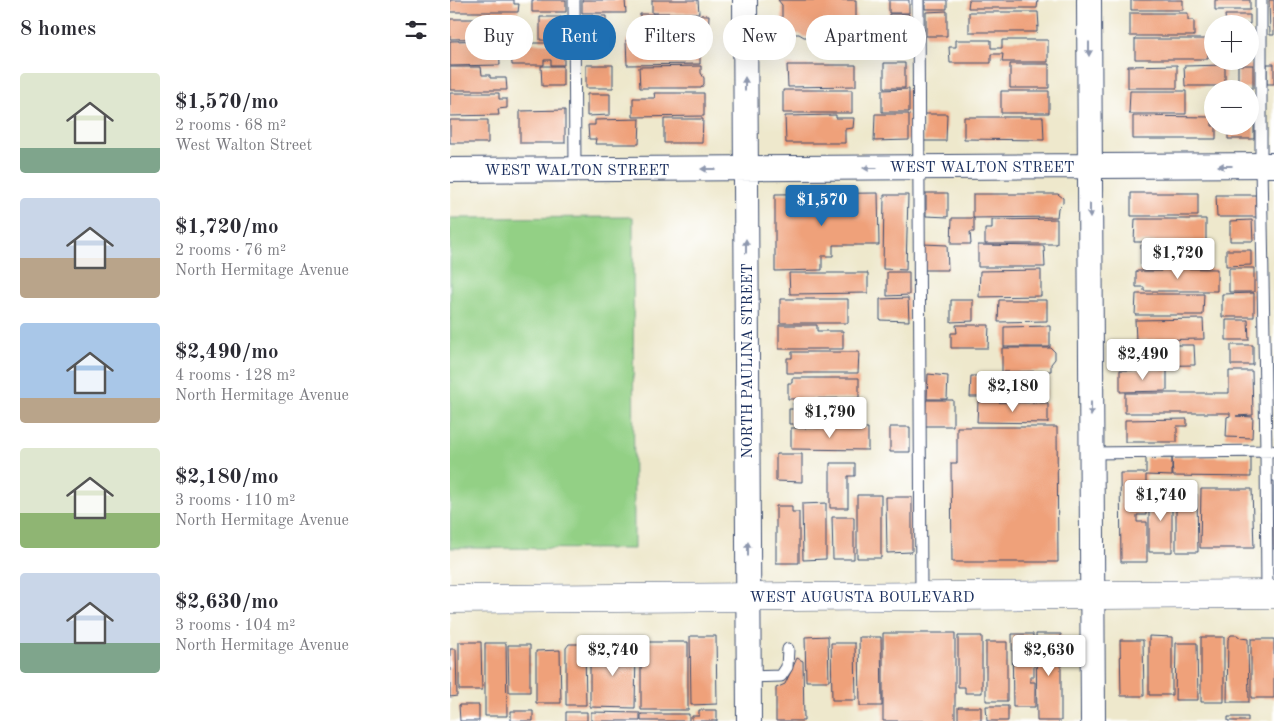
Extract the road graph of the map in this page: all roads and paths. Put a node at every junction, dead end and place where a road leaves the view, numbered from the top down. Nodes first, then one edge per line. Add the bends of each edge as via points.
1 (574, 0) edge
2 (745, 0) edge
3 (918, 0) edge
4 (1089, 0) edge
5 (1261, 0) edge
6 (1268, 165) edge
7 (1090, 166) junction
8 (919, 167) junction
9 (746, 168) junction
10 (450, 170) edge
11 (575, 170) junction
12 (1270, 406) edge
13 (1270, 451) edge
14 (1091, 453) junction
15 (1270, 594) edge
16 (921, 596) junction
17 (1092, 596) junction
18 (748, 598) junction
19 (450, 599) edge
20 (788, 649) dead end
21 (748, 677) junction
22 (749, 721) edge
23 (1093, 721) edge

1 - 11 lane
9 -> 2 street, NORTH PAULINA STREET
3 - 8 lane
4 -> 7 street
5 - 6 lane
6 -> 7 street, WEST WALTON STREET
6 - 12 lane
7 - 8 street, WEST WALTON STREET
7 -> 14 street
8 -> 9 street, WEST WALTON STREET
8 - 16 lane
9 -> 11 street, WEST WALTON STREET
18 -> 9 street, NORTH PAULINA STREET
10 - 11 street, WEST WALTON STREET
12 - 13 lane
13 - 14 lane
13 - 15 lane
14 - 17 street
15 - 17 street, WEST AUGUSTA BOULEVARD
16 - 17 street, WEST AUGUSTA BOULEVARD
16 - 18 street, WEST AUGUSTA BOULEVARD
17 - 23 street
18 - 19 street, WEST AUGUSTA BOULEVARD
18 - 21 street, NORTH PAULINA STREET
20 - 21 lane via 787,667 781,676
21 - 22 street, NORTH PAULINA STREET

